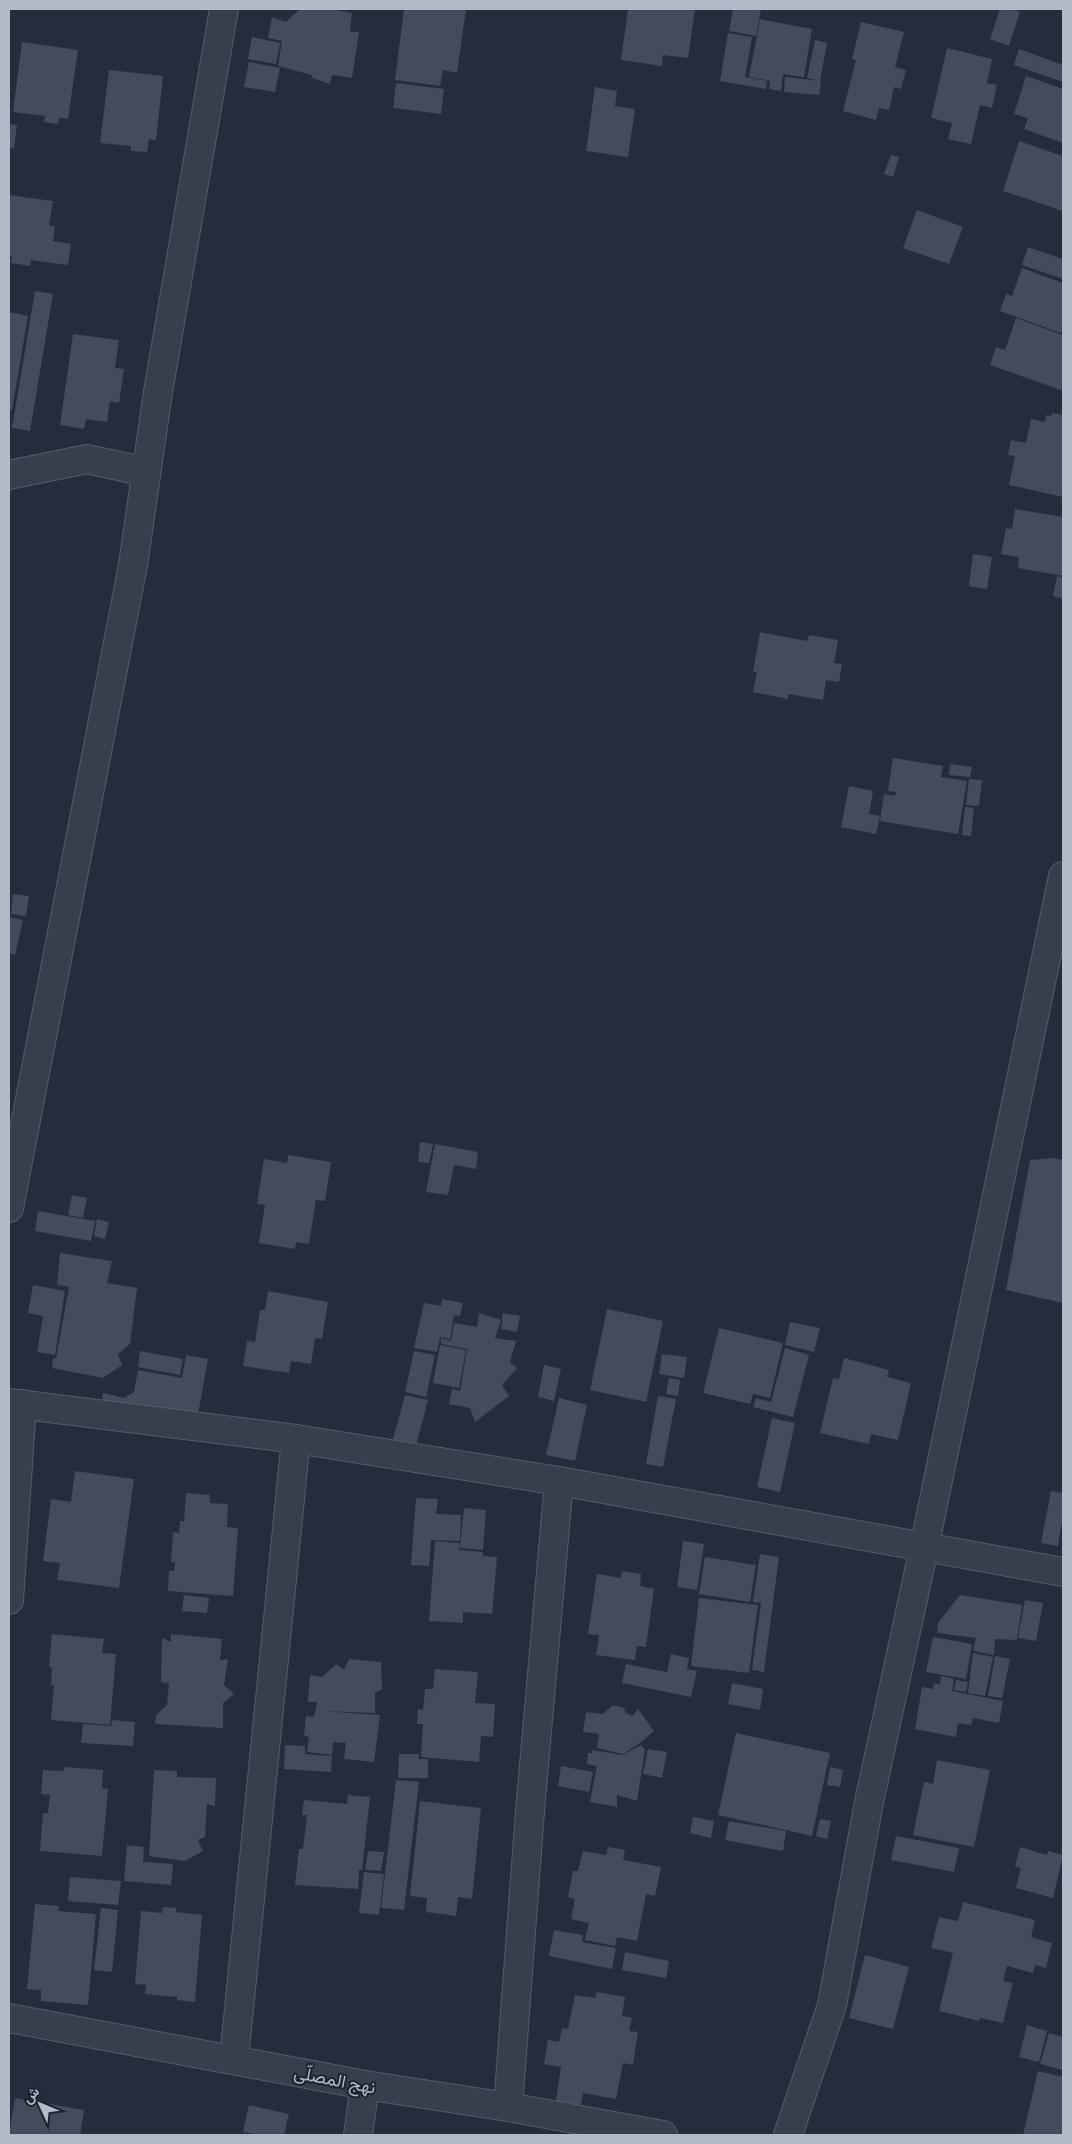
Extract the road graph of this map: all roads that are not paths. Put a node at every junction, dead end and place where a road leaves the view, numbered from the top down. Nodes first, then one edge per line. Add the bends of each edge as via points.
1 (224, 9) edge
2 (146, 472) junction
3 (9, 475) edge
4 (1063, 876) edge
5 (9, 1208) edge
6 (15, 1404) edge
7 (296, 1439) junction
8 (559, 1481) junction
9 (924, 1548) junction
10 (1063, 1572) edge
11 (9, 1600) edge
12 (9, 2018) edge
13 (234, 2059) junction
14 (365, 2085) junction
15 (508, 2107) junction
16 (358, 2135) edge
17 (663, 2135) edge
18 (788, 2135) edge

1 - 2 street
2 - 3 street via 88,459
2 - 5 street via 109,697
4 - 9 street
6 - 7 street
6 - 11 street
7 - 8 street
7 - 13 street
8 - 9 street
8 - 15 street
9 - 10 street
9 - 18 street via 869,1802 832,2005
12 - 13 street, نهج المصلّى
13 - 14 street, نهج المصلّى
14 - 15 street, نهج المصلّى
14 - 16 street
15 - 17 street, نهج المصلّى

